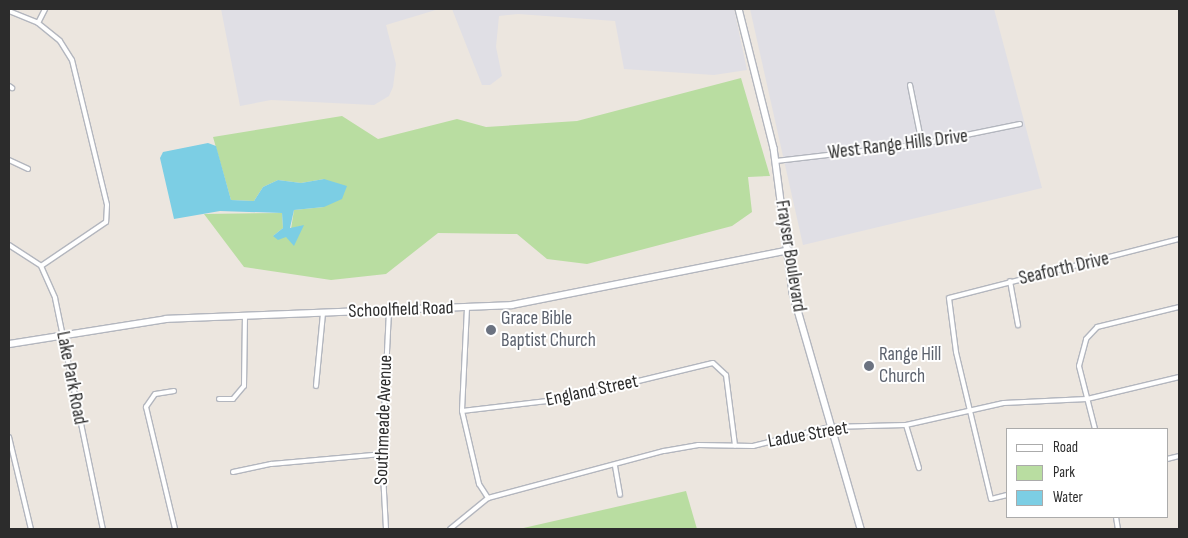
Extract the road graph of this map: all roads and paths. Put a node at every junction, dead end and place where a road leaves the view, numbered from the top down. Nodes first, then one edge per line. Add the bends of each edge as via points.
1 (45, 9) edge
2 (739, 9) edge
3 (9, 11) edge
4 (38, 24) junction
5 (910, 85) dead end
6 (1020, 124) dead end
7 (922, 144) junction
8 (9, 160) edge
9 (776, 161) junction
10 (28, 169) dead end
11 (1179, 239) edge
12 (9, 245) edge
13 (789, 250) junction
14 (41, 266) junction
15 (1010, 281) junction
16 (1179, 307) edge
17 (467, 308) junction
18 (389, 310) junction
19 (323, 314) junction
20 (245, 317) junction
21 (1018, 325) dead end
22 (62, 334) junction
23 (9, 344) edge
24 (1179, 377) edge
25 (316, 386) dead end
26 (174, 391) dead end
27 (219, 399) dead end
28 (1087, 399) junction
29 (970, 410) junction
30 (462, 411) junction
31 (906, 425) junction
32 (829, 428) junction
33 (1095, 428) edge
34 (9, 436) edge
35 (735, 445) junction
36 (382, 454) junction
37 (615, 466) junction
38 (919, 468) dead end
39 (233, 472) dead end
40 (620, 495) dead end
41 (1006, 495) edge
42 (488, 498) junction
43 (30, 529) edge
44 (103, 529) edge
45 (175, 529) edge
46 (386, 529) edge
47 (450, 529) edge
48 (860, 529) edge

1 - 4 street
2 - 9 street, Frayser Boulevard
3 - 4 street
4 - 14 street via 60,40 72,60 107,205 106,222
5 - 7 street
6 - 7 street, West Range Hills Drive
7 - 9 street, West Range Hills Drive
8 - 10 street
9 - 13 street, Frayser Boulevard
11 - 15 street, Seaforth Drive
12 - 14 street
13 - 17 street, Schoolfield Road via 512,305
13 - 32 street, Frayser Boulevard via 793,293
14 - 22 street, Lake Park Road via 55,298
15 - 21 street
15 - 29 street, Seaforth Drive via 949,298
16 - 28 street via 1097,327 1086,339 1080,366
17 - 18 street, Schoolfield Road
17 - 30 street
18 - 19 street, Schoolfield Road
18 - 36 street, Southmeade Avenue
19 - 20 street, Schoolfield Road
19 - 25 street
20 - 22 street, Schoolfield Road via 166,319
20 - 27 street via 244,386 233,399
22 - 23 street, Schoolfield Road
22 - 44 street, Lake Park Road
24 - 28 street, Ladue Street
26 - 45 street via 148,399
28 - 29 street, Ladue Street via 1004,402
28 - 33 street
29 - 31 street, Ladue Street
29 - 41 street via 991,499
30 - 35 street, England Street via 564,399 713,363 726,375 734,416
30 - 42 street via 479,484
31 - 32 street, Ladue Street
31 - 38 street
32 - 35 street, Ladue Street via 753,446
32 - 48 street, Frayser Boulevard
34 - 43 street
35 - 37 street, Ladue Street via 664,451
36 - 39 street via 271,464
36 - 46 street, Southmeade Avenue
37 - 40 street
37 - 42 street, Ladue Street
42 - 47 street, Ladue Street

